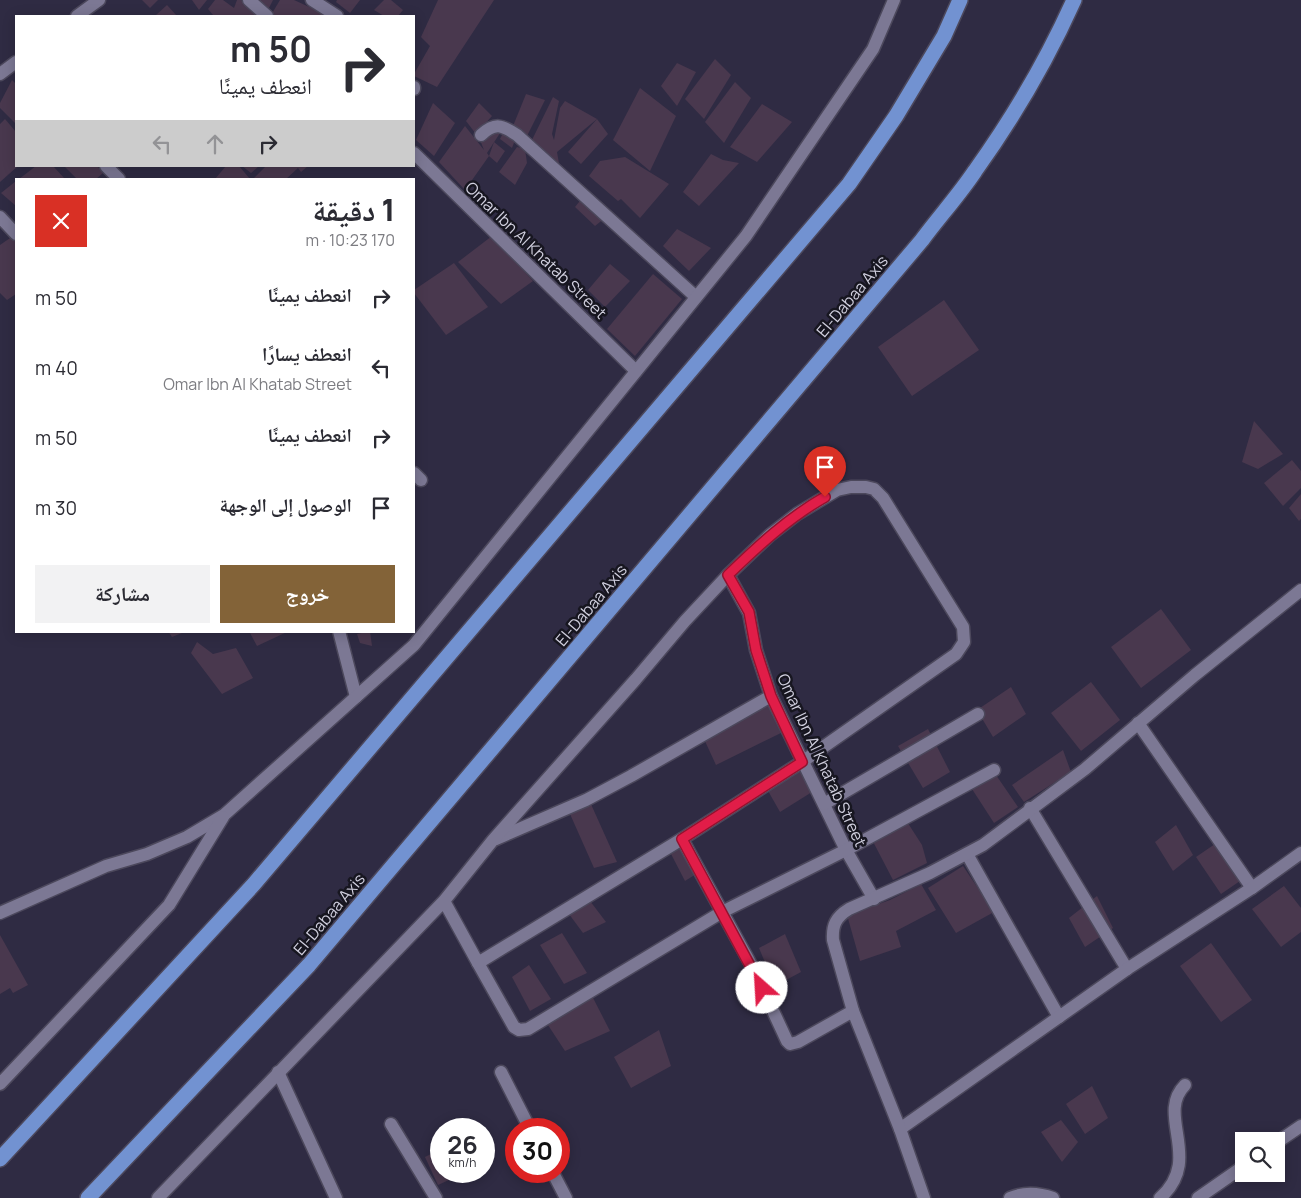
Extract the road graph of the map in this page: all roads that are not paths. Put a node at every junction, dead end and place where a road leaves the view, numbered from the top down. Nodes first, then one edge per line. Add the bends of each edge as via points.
1 (99, 0) edge
2 (249, 0) edge
3 (312, 0) edge
4 (894, 0) edge
5 (960, 0) edge
6 (1074, 0) edge
7 (78, 15) edge
8 (266, 15) edge
9 (335, 15) edge
10 (481, 135) dead end
11 (415, 154) edge
12 (107, 167) edge
13 (118, 178) edge
14 (0, 217) edge
15 (15, 233) edge
16 (696, 297) junction
17 (636, 371) junction
18 (728, 575) junction
19 (1301, 590) edge
20 (340, 633) edge
21 (771, 696) junction
22 (356, 697) junction
23 (978, 714) dead end
24 (1138, 723) junction
25 (802, 762) junction
26 (994, 770) dead end
27 (824, 804) junction
28 (1030, 808) junction
29 (224, 815) junction
30 (682, 839) junction
31 (493, 840) junction
32 (846, 850) junction
33 (1301, 853) edge
34 (967, 854) junction
35 (1252, 888) junction
36 (874, 899) junction
37 (444, 901) junction
38 (722, 912) junction
39 (0, 913) edge
40 (478, 963) junction
41 (1127, 969) junction
42 (853, 1011) junction
43 (1059, 1017) junction
44 (278, 1072) junction
45 (501, 1072) dead end
46 (0, 1084) edge
47 (1185, 1085) dead end
48 (524, 1118) edge
49 (391, 1124) dead end
50 (1301, 1126) edge
51 (900, 1129) junction
52 (1285, 1137) edge
53 (0, 1158) edge
54 (1235, 1172) edge
55 (558, 1183) edge
56 (88, 1198) edge
57 (158, 1198) edge
58 (336, 1198) edge
59 (436, 1198) edge
60 (566, 1198) edge
61 (924, 1198) edge
62 (1010, 1198) edge
63 (1053, 1198) edge
64 (1160, 1198) edge
65 (1198, 1198) edge

1 - 7 street
2 - 8 street
3 - 9 street
4 - 16 street via 874,49 746,236
5 - 53 highway via 944,36 896,116 849,184 254,884
6 - 56 highway, El-Dabaa Axis via 1023,97 975,172 922,240 309,965
10 - 16 street via 498,125 517,135
11 - 17 street, Omar Ibn Al Khatab Street
12 - 13 street
14 - 15 street
16 - 17 street
17 - 22 street via 414,645
18 - 21 street, Omar Ibn Al Khatab Street via 749,612 756,650
18 - 25 street via 770,535 813,503 837,490 866,487 884,498 963,628 964,642 956,654
18 - 31 street
19 - 24 street
20 - 22 street
21 - 25 street, Omar Ibn Al Khatab Street
21 - 31 street via 586,800
22 - 29 street
23 - 27 street
24 - 28 street via 1085,769
24 - 35 street
25 - 27 street, Omar Ibn Al Khatab Street
25 - 30 street
26 - 32 street
27 - 32 street, Omar Ibn Al Khatab Street
28 - 34 street
28 - 41 street
29 - 39 street via 179,841 106,866
29 - 46 street via 170,904
30 - 38 street
30 - 40 street
31 - 37 street
32 - 36 street, Omar Ibn Al Khatab Street
32 - 38 street
33 - 35 street
34 - 36 street
34 - 43 street
35 - 41 street
36 - 42 street via 841,914 832,931
37 - 40 street
37 - 44 street
38 - 40 street via 528,1029 514,1027
38 - 42 street via 790,1044
41 - 43 street
42 - 51 street
43 - 51 street
44 - 57 street
44 - 58 street
45 - 48 street
47 - 64 street via 1176,1096 1174,1108 1179,1164 1173,1182
49 - 59 street
50 - 52 street
51 - 61 street
54 - 65 street
55 - 60 street
62 - 63 street via 1025,1194

